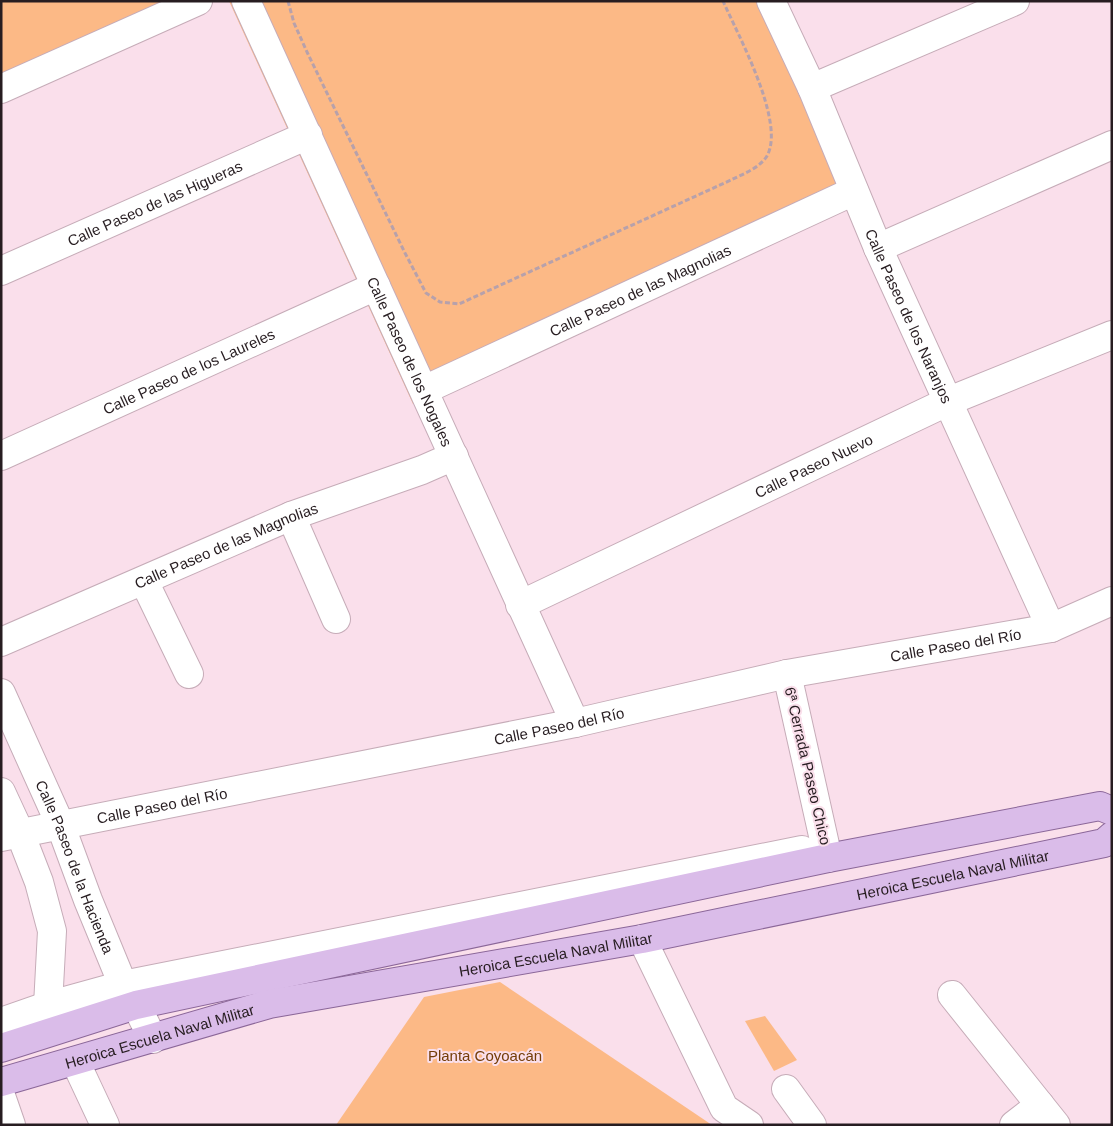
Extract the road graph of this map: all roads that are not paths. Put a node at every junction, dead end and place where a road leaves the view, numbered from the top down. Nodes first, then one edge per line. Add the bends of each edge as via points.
1 (198, 1) edge
2 (246, 1) edge
3 (771, 1) edge
4 (1015, 1) edge
5 (812, 88) junction
6 (1, 89) edge
7 (308, 135) junction
8 (1112, 145) edge
9 (854, 191) junction
10 (878, 248) junction
11 (1, 271) edge
12 (376, 286) junction
13 (1112, 335) edge
14 (424, 390) junction
15 (949, 401) junction
16 (1, 456) edge
17 (454, 456) junction
18 (291, 516) junction
19 (144, 581) junction
20 (1112, 601) edge
21 (520, 605) junction
22 (336, 619) dead end
23 (1051, 628) junction
24 (1, 642) edge
25 (189, 674) dead end
26 (787, 674) junction
27 (1, 693) edge
28 (575, 722) junction
29 (1, 792) edge
30 (1112, 811) edge
31 (60, 824) junction
32 (11, 835) edge
33 (1112, 836) edge
34 (827, 852) junction
35 (642, 939) junction
36 (952, 994) dead end
37 (130, 995) junction
38 (47, 1006) junction
39 (1, 1022) edge
40 (46, 1034) junction
41 (153, 1039) junction
42 (1, 1048) edge
43 (75, 1061) junction
44 (1, 1082) edge
45 (786, 1089) dead end
46 (1, 1096) edge
47 (1048, 1115) edge
48 (11, 1125) edge
49 (105, 1125) edge
50 (749, 1125) edge
51 (812, 1125) edge
52 (1014, 1125) edge

1 - 6 street
2 - 7 street, Calle Paseo de los Nogales
3 - 5 street, Calle Paseo de los Naranjos
4 - 5 street
5 - 9 street, Calle Paseo de los Naranjos
7 - 11 street, Calle Paseo de las Higueras
7 - 12 street, Calle Paseo de los Nogales
8 - 10 street
9 - 10 street, Calle Paseo de los Naranjos
9 - 14 street, Calle Paseo de las Magnolias
10 - 15 street, Calle Paseo de los Naranjos
12 - 14 street, Calle Paseo de los Nogales
12 - 16 street, Calle Paseo de los Laureles
13 - 15 street, Calle Paseo Nuevo
14 - 17 street, Calle Paseo de los Nogales
15 - 21 street, Calle Paseo Nuevo
15 - 23 street, Calle Paseo de los Naranjos
17 - 18 street, Calle Paseo de las Magnolias
17 - 21 street, Calle Paseo de los Nogales
18 - 19 street, Calle Paseo de las Magnolias
18 - 22 street
19 - 24 street, Calle Paseo de las Magnolias
19 - 25 street
20 - 23 street, Calle Paseo del Río
21 - 28 street, Calle Paseo de los Nogales
23 - 26 street, Calle Paseo del Río
26 - 28 street, Calle Paseo del Río
26 - 34 street, 6ª Cerrada Paseo Chico
27 - 31 street, Calle Paseo de la Hacienda
28 - 31 street, Calle Paseo del Río
29 - 32 street
30 - 34 main road, Heroica Escuela Naval Militar via 1100,806
31 - 32 street, Calle Paseo del Río
31 - 37 street, Calle Paseo de la Hacienda via 88,900
32 - 38 street via 39,882 52,931
33 - 35 main road, Heroica Escuela Naval Militar via 1104,843
34 - 37 main road, Heroica Escuela Naval Militar
35 - 41 main road, Heroica Escuela Naval Militar via 269,1004
35 - 50 street via 724,1108
36 - 47 street
37 - 38 street, Heroica Escuela Naval Militar
37 - 40 main road, Heroica Escuela Naval Militar
37 - 41 street, Calle Paseo de la Hacienda
38 - 39 street, Heroica Escuela Naval Militar
38 - 40 street
40 - 42 main road, Heroica Escuela Naval Militar
41 - 43 main road, Heroica Escuela Naval Militar
43 - 44 main road, Heroica Escuela Naval Militar
43 - 49 street
45 - 51 street
46 - 48 street
47 - 52 street

